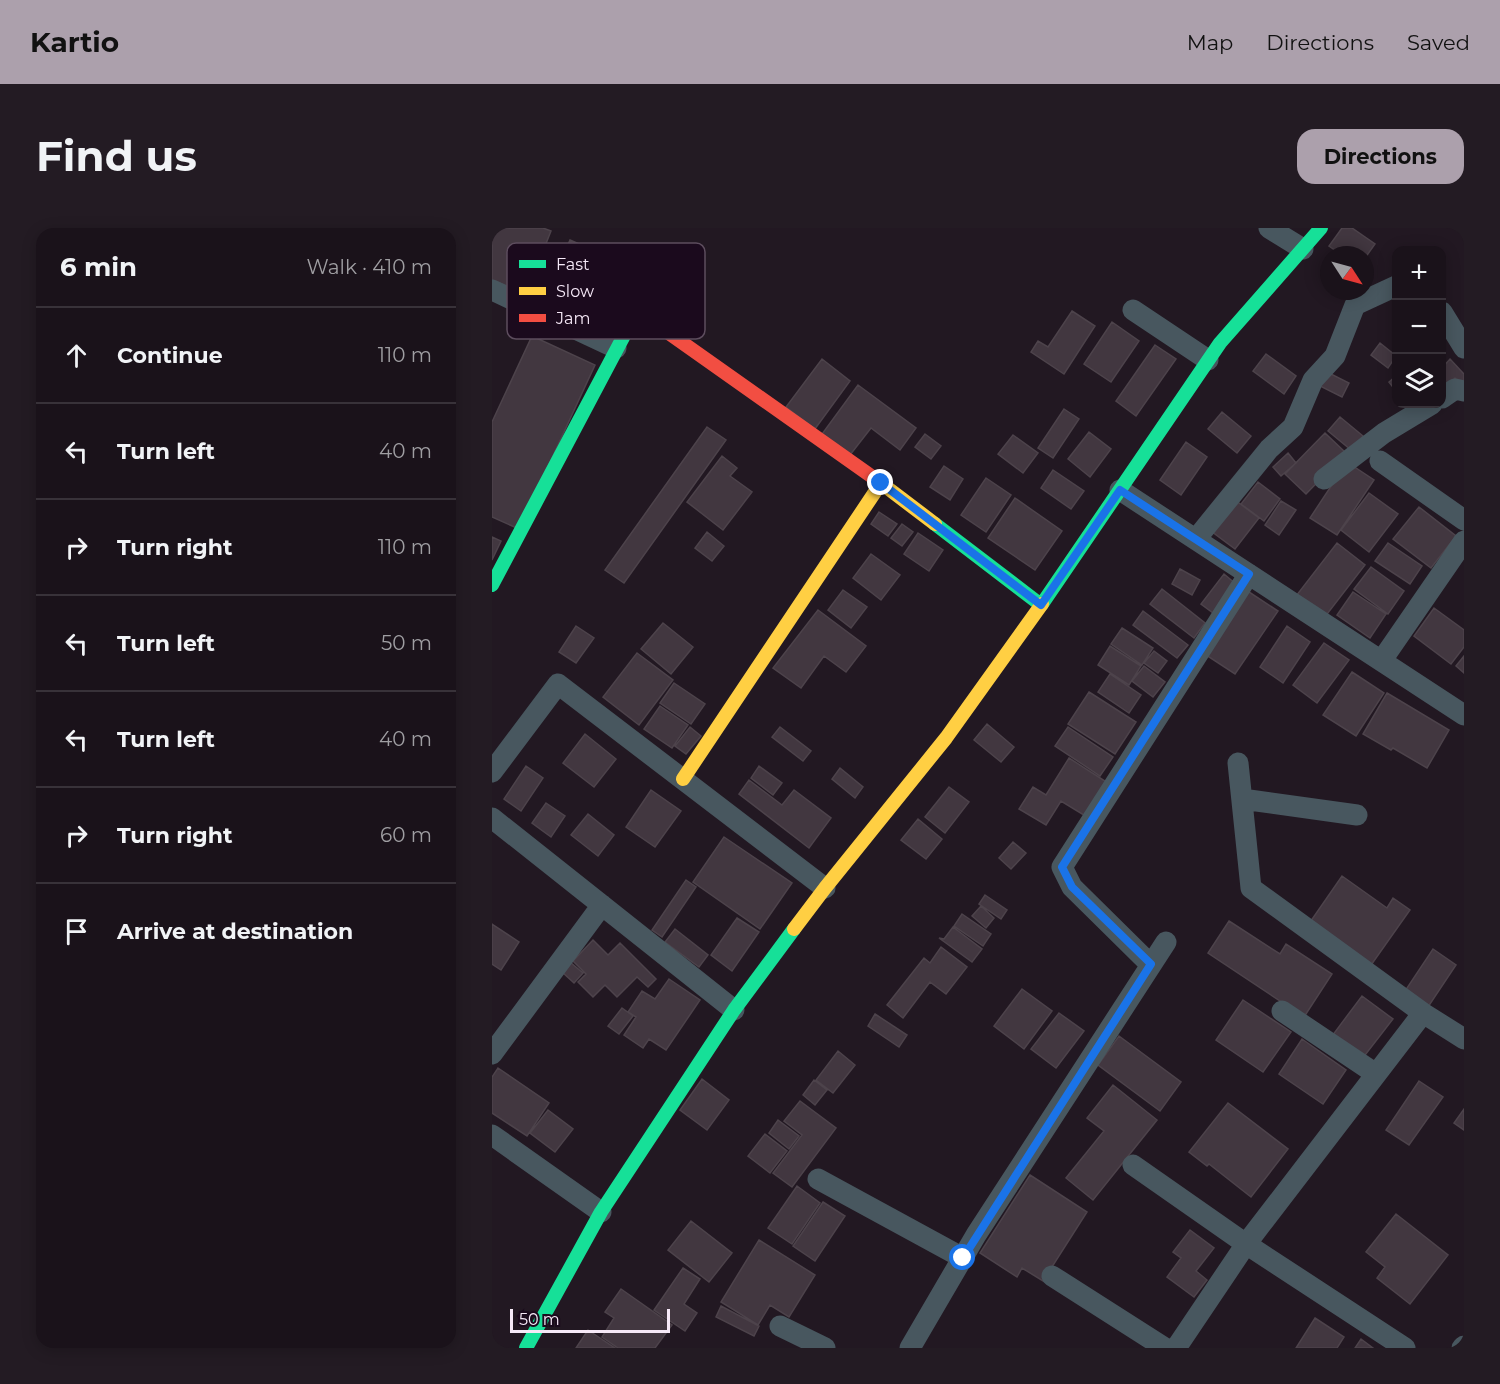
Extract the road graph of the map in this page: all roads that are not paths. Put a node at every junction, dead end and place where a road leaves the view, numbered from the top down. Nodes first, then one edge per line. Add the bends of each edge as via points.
1 (1269, 228) edge
2 (1321, 228) edge
3 (1303, 249) junction
4 (1392, 288) edge
5 (492, 290) edge
6 (507, 297) edge
7 (1133, 310) dead end
8 (1446, 319) edge
9 (597, 339) edge
10 (621, 339) edge
11 (678, 339) edge
12 (616, 348) junction
13 (1464, 348) edge
14 (1208, 360) junction
15 (1464, 391) edge
16 (1446, 395) edge
17 (1425, 408) edge
18 (1380, 461) dead end
19 (1324, 479) dead end
20 (881, 483) junction
21 (1120, 490) junction
22 (1464, 520) edge
23 (1196, 539) junction
24 (1464, 541) edge
25 (1249, 574) junction
26 (492, 585) edge
27 (1041, 605) junction
28 (1382, 660) junction
29 (1464, 715) edge
30 (1238, 764) dead end
31 (492, 772) edge
32 (683, 779) junction
33 (1242, 799) junction
34 (1357, 814) dead end
35 (492, 818) edge
36 (825, 888) junction
37 (602, 905) junction
38 (1166, 942) dead end
39 (1151, 964) junction
40 (734, 1010) junction
41 (1282, 1011) dead end
42 (1423, 1013) junction
43 (1464, 1039) edge
44 (492, 1054) edge
45 (1376, 1074) junction
46 (492, 1135) edge
47 (1133, 1165) dead end
48 (818, 1179) dead end
49 (601, 1212) junction
50 (1246, 1244) junction
51 (963, 1258) junction
52 (1052, 1276) dead end
53 (780, 1326) dead end
54 (1175, 1347) edge
55 (527, 1348) edge
56 (825, 1348) edge
57 (910, 1348) edge
58 (1406, 1348) edge

1 - 3 street
2 - 3 main road
3 - 14 main road
4 - 23 street via 1354,304 1335,356 1313,380 1293,427 1269,449
5 - 6 street
7 - 14 street
8 - 13 street
9 - 12 street
10 - 12 main road
11 - 20 main road
12 - 26 main road
14 - 21 main road
15 - 16 street via 1455,389
17 - 19 street via 1384,433
18 - 22 street
20 - 27 main road
20 - 32 main road
21 - 23 street
21 - 27 main road
23 - 25 street
24 - 28 street
25 - 28 street
25 - 39 street via 1062,867 1072,887
27 - 36 main road via 946,738
28 - 29 street
30 - 33 street
31 - 32 street via 558,684
32 - 36 street
33 - 34 street
33 - 42 street via 1251,888
35 - 37 street
36 - 40 main road
37 - 40 street
37 - 44 street
38 - 39 street
39 - 51 street
40 - 49 main road
41 - 45 street
42 - 43 street
42 - 45 street
45 - 50 street
46 - 49 street
47 - 50 street
48 - 51 street
49 - 55 main road
50 - 54 street
50 - 58 street
51 - 57 street
52 - 54 street
53 - 56 street

